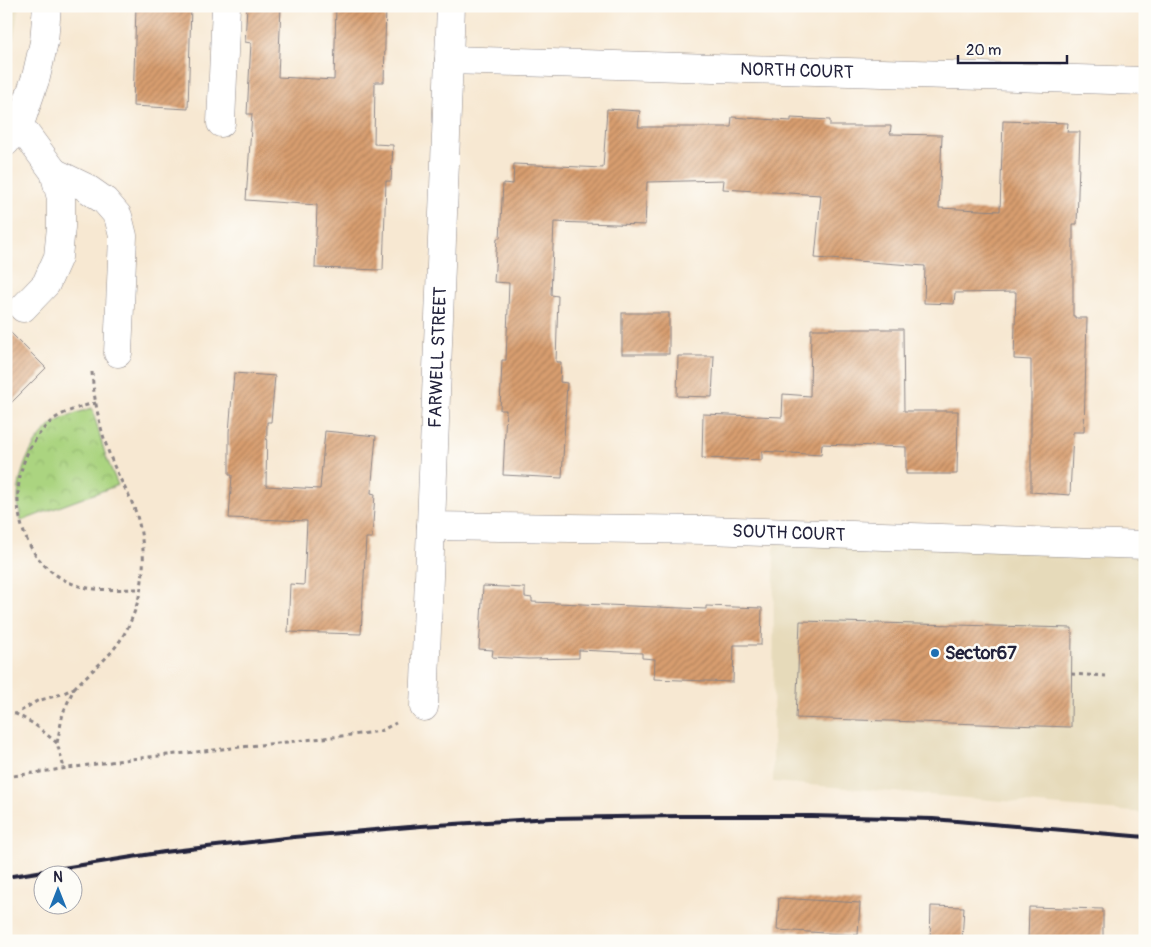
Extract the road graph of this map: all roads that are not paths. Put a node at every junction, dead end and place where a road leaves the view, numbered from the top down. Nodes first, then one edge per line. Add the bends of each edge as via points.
1 (47, 6) edge
2 (226, 6) edge
3 (451, 6) edge
4 (449, 60) junction
5 (1145, 81) edge
6 (221, 123) dead end
7 (12, 133) edge
8 (54, 172) junction
9 (23, 308) dead end
10 (118, 353) dead end
11 (431, 526) junction
12 (1145, 545) edge
13 (424, 707) road end

1 - 7 street via 44,42 36,77 22,118
2 - 6 street
3 - 4 street, FARWELL STREET
4 - 5 street, NORTH COURT
4 - 11 street, FARWELL STREET
7 - 8 street
8 - 9 street via 61,198 58,257 46,284
8 - 10 street via 105,201 118,216 124,236
11 - 12 street, SOUTH COURT via 706,530
11 - 13 street, FARWELL STREET

